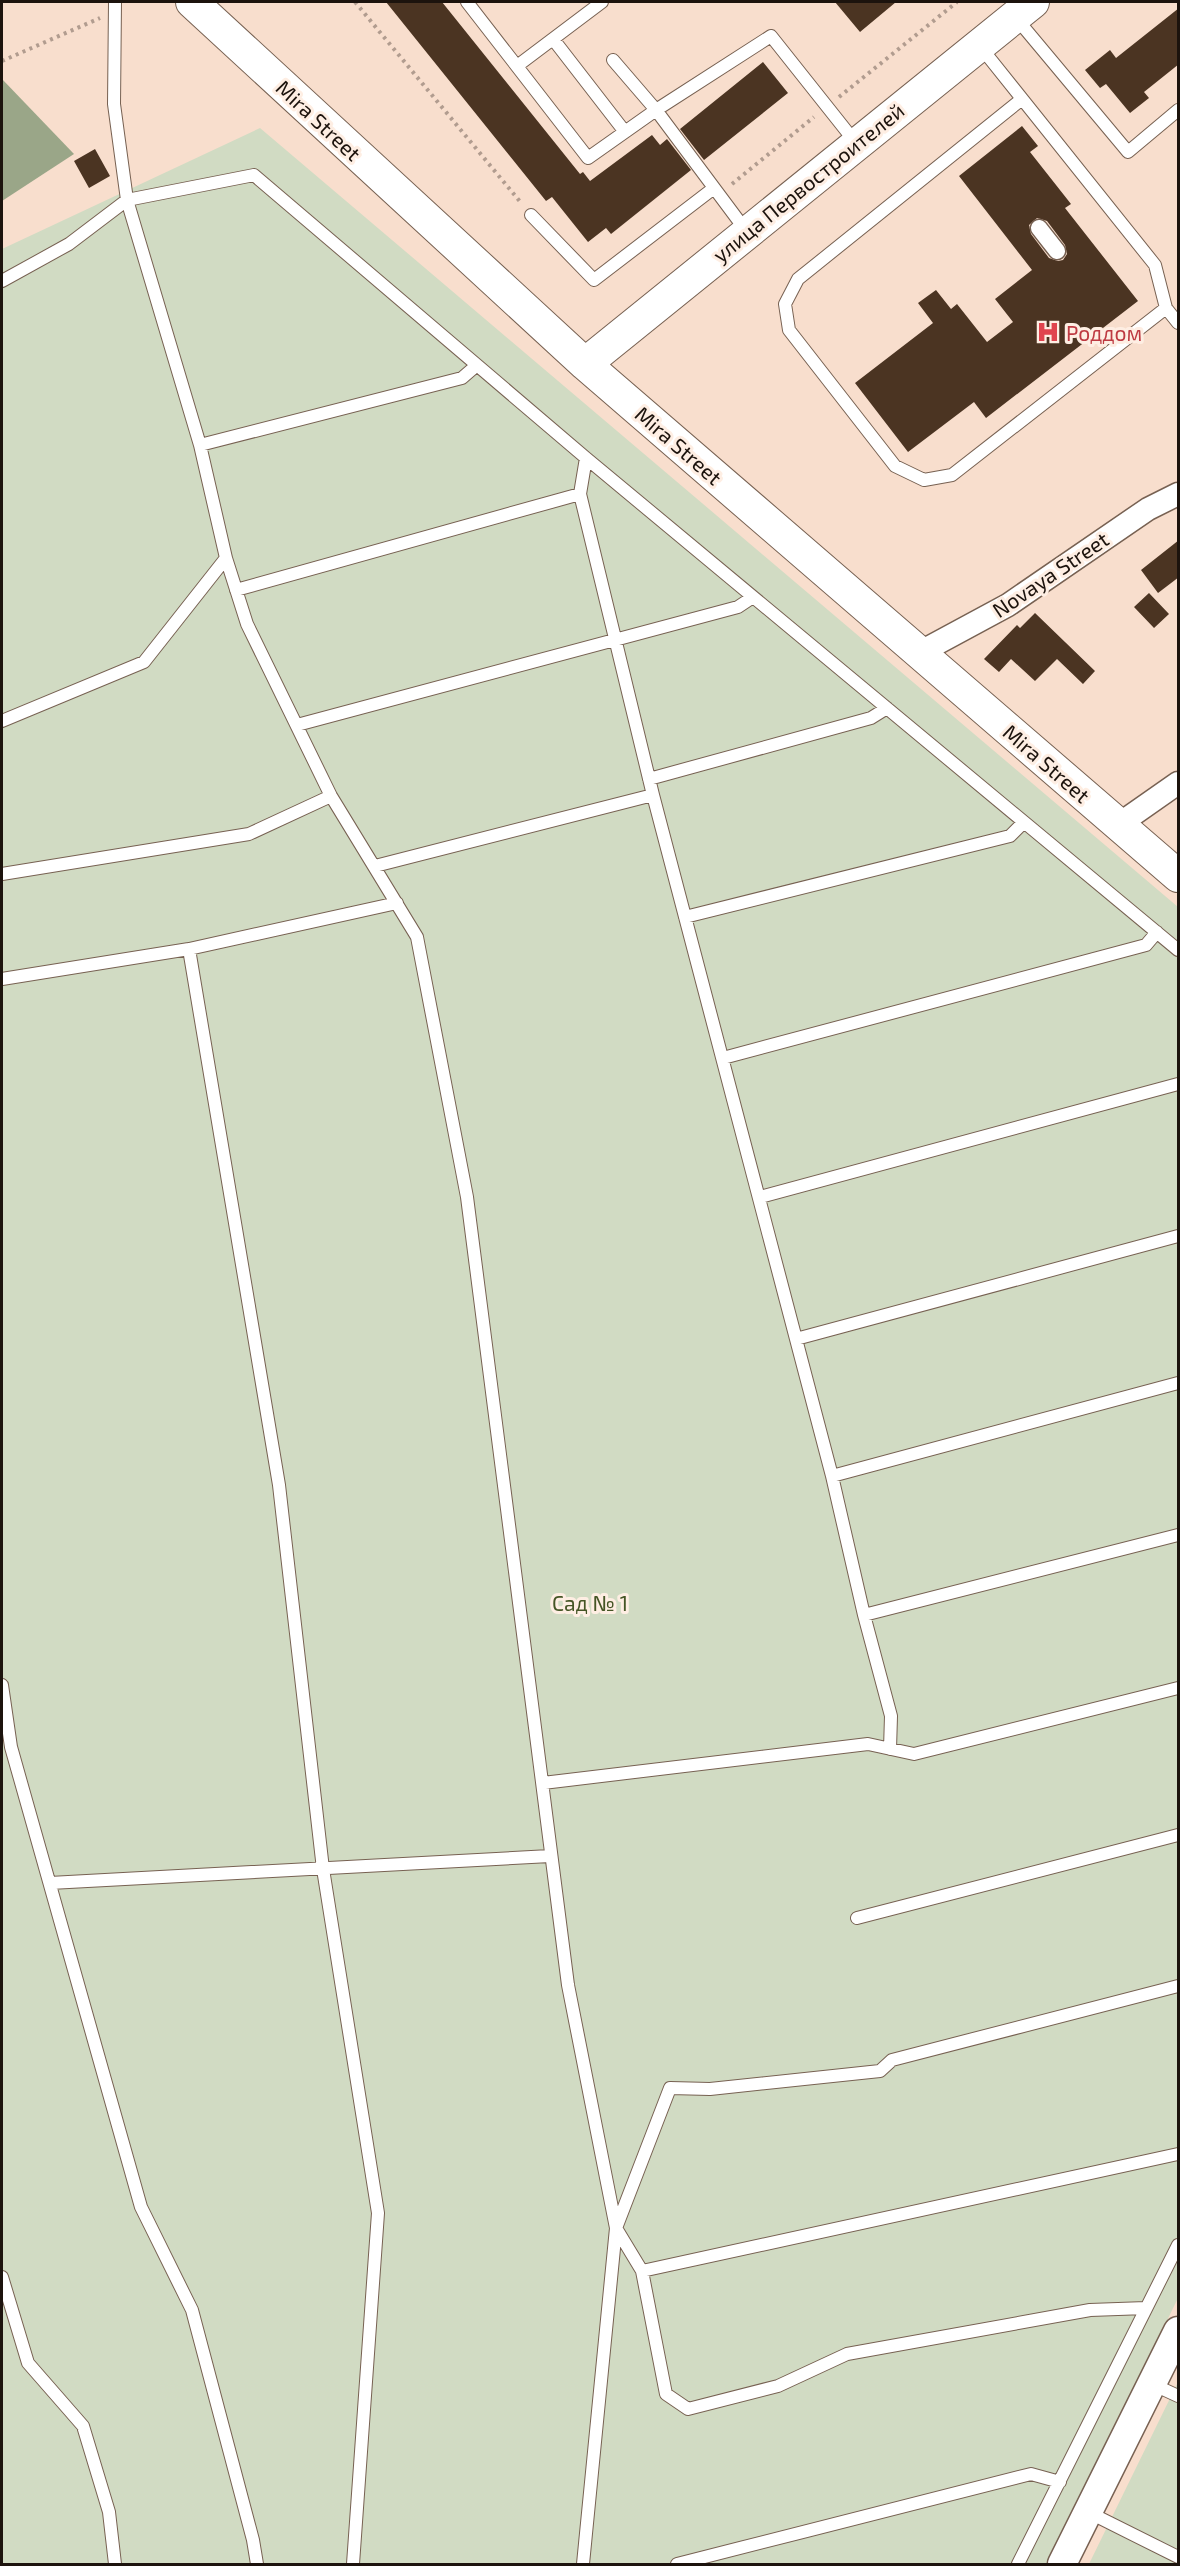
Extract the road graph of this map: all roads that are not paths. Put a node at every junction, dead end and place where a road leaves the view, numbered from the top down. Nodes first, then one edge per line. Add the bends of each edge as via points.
1 (192, 2) edge
2 (467, 2) edge
3 (602, 2) edge
4 (114, 7) edge
5 (1024, 9) edge
6 (553, 39) junction
7 (978, 45) junction
8 (613, 60) dead end
9 (518, 66) junction
10 (1022, 99) junction
11 (656, 110) junction
12 (1179, 110) edge
13 (624, 132) junction
14 (856, 143) junction
15 (714, 188) junction
16 (127, 200) junction
17 (531, 215) road end
18 (1039, 228) dead end
19 (747, 232) junction
20 (1057, 251) dead end
21 (2, 280) edge
22 (1166, 308) junction
23 (1179, 323) edge
24 (585, 364) junction
25 (477, 365) junction
26 (200, 445) junction
27 (586, 458) junction
28 (580, 494) junction
29 (1179, 494) edge
30 (226, 558) junction
31 (236, 590) junction
32 (753, 597) junction
33 (615, 639) junction
34 (920, 653) junction
35 (887, 708) junction
36 (2, 721) edge
37 (297, 725) junction
38 (649, 779) junction
39 (1179, 783) edge
40 (653, 795) junction
41 (331, 796) junction
42 (1024, 822) junction
43 (1118, 825) junction
44 (375, 866) junction
45 (2, 874) edge
46 (1179, 876) edge
47 (397, 903) junction
48 (686, 917) junction
49 (1157, 932) junction
50 (189, 949) junction
51 (1179, 950) edge
52 (2, 979) edge
53 (723, 1058) junction
54 (1179, 1084) edge
55 (760, 1197) junction
56 (1179, 1236) edge
57 (796, 1339) junction
58 (1179, 1383) edge
59 (832, 1476) junction
60 (1179, 1535) edge
61 (864, 1615) junction
62 (2, 1685) edge
63 (1179, 1688) edge
64 (890, 1749) junction
65 (543, 1783) junction
66 (1179, 1835) edge
67 (550, 1856) junction
68 (323, 1869) junction
69 (50, 1883) junction
70 (857, 1918) dead end
71 (1179, 1986) edge
72 (1179, 2154) edge
73 (616, 2228) junction
74 (1179, 2245) edge
75 (642, 2271) junction
76 (2, 2277) edge
77 (1146, 2308) junction
78 (1179, 2331) edge
79 (1152, 2384) junction
80 (1179, 2396) edge
81 (1060, 2482) junction
82 (1088, 2512) junction
83 (1179, 2558) edge
84 (115, 2565) edge
85 (257, 2565) edge
86 (353, 2565) edge
87 (583, 2565) edge
88 (677, 2565) edge
89 (1018, 2565) edge
90 (1062, 2565) edge

1 - 24 main road, Mira Street
2 - 9 lane
3 - 6 lane
4 - 16 lane via 114,104
5 - 7 main road, улица Первостроителей
5 - 12 lane via 1128,152
6 - 9 lane
6 - 13 lane
7 - 10 lane
7 - 14 main road, улица Первостроителей
8 - 11 lane
9 - 13 lane via 588,158
10 - 22 lane via 1155,265
10 - 22 lane via 798,279 785,304 789,330 895,466 924,480 952,475
11 - 13 lane
11 - 14 lane via 771,36
11 - 15 lane
14 - 19 main road, улица Первостроителей
15 - 17 lane via 594,280
15 - 19 lane
16 - 21 lane via 69,244
16 - 25 lane via 254,175
16 - 26 lane
18 - 20 street
19 - 24 main road, улица Первостроителей
22 - 23 lane
24 - 34 main road, Mira Street
25 - 26 lane via 462,378
25 - 27 lane
26 - 30 lane
27 - 28 lane
27 - 32 lane
28 - 31 lane
28 - 33 lane
29 - 34 street, Novaya Street via 1148,509 1008,605
30 - 31 lane
30 - 36 lane via 144,662
31 - 37 lane via 247,624
32 - 33 lane via 738,607
32 - 35 lane
33 - 37 lane
33 - 38 lane
34 - 43 main road, Mira Street
35 - 38 lane via 871,718
35 - 42 lane
37 - 41 lane
38 - 40 lane
39 - 43 street
40 - 44 lane
40 - 48 lane
41 - 44 lane
41 - 45 lane via 249,834
42 - 48 lane via 1010,836
42 - 49 lane
43 - 46 main road, Mira Street
44 - 47 lane
47 - 50 lane
47 - 65 lane via 417,937 467,1197
48 - 53 lane
49 - 51 lane
49 - 53 lane via 1146,945
50 - 52 lane
50 - 68 lane via 279,1485
53 - 55 lane
54 - 55 lane
55 - 57 lane
56 - 57 lane
57 - 59 lane
58 - 59 lane
59 - 61 lane
60 - 61 lane
61 - 64 lane via 891,1716
62 - 69 lane via 11,1747
63 - 64 lane via 914,1754
64 - 65 lane via 868,1744
65 - 67 lane
66 - 70 lane
67 - 68 lane
67 - 73 lane via 568,1985
68 - 69 lane
68 - 86 lane via 378,2213
69 - 85 lane via 141,2206 192,2310 254,2540
71 - 73 lane via 892,2060 880,2071 710,2089 670,2088
72 - 75 lane
73 - 75 lane
73 - 87 lane
74 - 77 lane
75 - 77 lane via 666,2394 688,2409 778,2386 847,2354 1090,2310
76 - 84 lane via 28,2363 83,2426 109,2512
77 - 81 lane
78 - 79 street
79 - 80 lane
79 - 82 street
81 - 88 lane via 1031,2474
81 - 89 lane
82 - 83 lane
82 - 90 street

